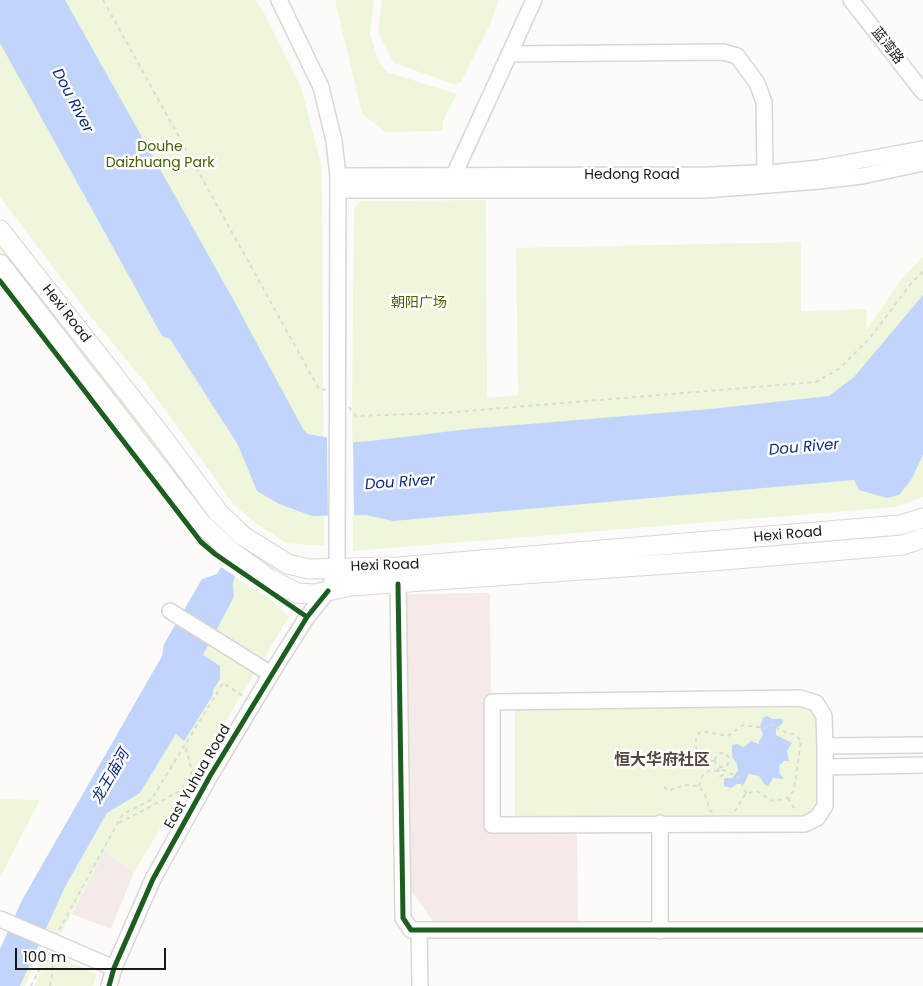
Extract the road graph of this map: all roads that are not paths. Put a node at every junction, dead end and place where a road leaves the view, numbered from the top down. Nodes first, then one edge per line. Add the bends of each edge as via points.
1 (279, 0) edge
2 (534, 0) edge
3 (851, 0) edge
4 (509, 54) junction
5 (923, 92) edge
6 (923, 149) edge
7 (923, 163) edge
8 (765, 172) junction
9 (453, 177) junction
10 (339, 183) junction
11 (0, 230) edge
12 (0, 264) edge
13 (923, 518) edge
14 (923, 538) edge
15 (337, 568) junction
16 (398, 584) junction
17 (328, 592) junction
18 (170, 611) dead end
19 (271, 674) junction
20 (923, 745) edge
21 (825, 746) junction
22 (923, 766) edge
23 (826, 767) junction
24 (660, 823) junction
25 (0, 919) edge
26 (419, 930) junction
27 (923, 930) edge
28 (660, 931) junction
29 (114, 968) junction
30 (109, 986) edge
31 (420, 986) edge

1 - 10 street via 321,86 334,141
2 - 4 street
3 - 5 street, 蓝湾路
4 - 8 street via 724,52 737,56 757,83 764,102
4 - 9 street
6 - 8 street, Hedong Road via 819,168
7 - 10 street, Hedong Road via 836,179 706,190
8 - 9 street, Hedong Road
9 - 10 street, Hedong Road
10 - 15 street, East Yuhua Road
11 - 15 main road, Hexi Road via 218,512 243,536 288,564 309,569
12 - 17 main road, Hexi Road via 202,524 232,552 268,578 297,593
13 - 15 main road, Hexi Road via 900,525 665,546 398,567
14 - 16 main road, Hexi Road via 903,545 778,556
15 - 17 street, East Yuhua Road
16 - 17 main road, Hexi Road via 350,586
16 - 26 street via 402,918 411,930
17 - 19 street, East Yuhua Road via 307,617
18 - 19 street
19 - 29 street, East Yuhua Road via 153,880
20 - 21 street
21 - 23 street
21 - 24 street via 824,716 816,703 800,698 492,702 492,825
22 - 23 street
23 - 24 street via 825,806 817,818 805,824
24 - 28 street
25 - 29 street via 54,937
26 - 28 street
26 - 31 street
27 - 28 street
29 - 30 street, East Yuhua Road

